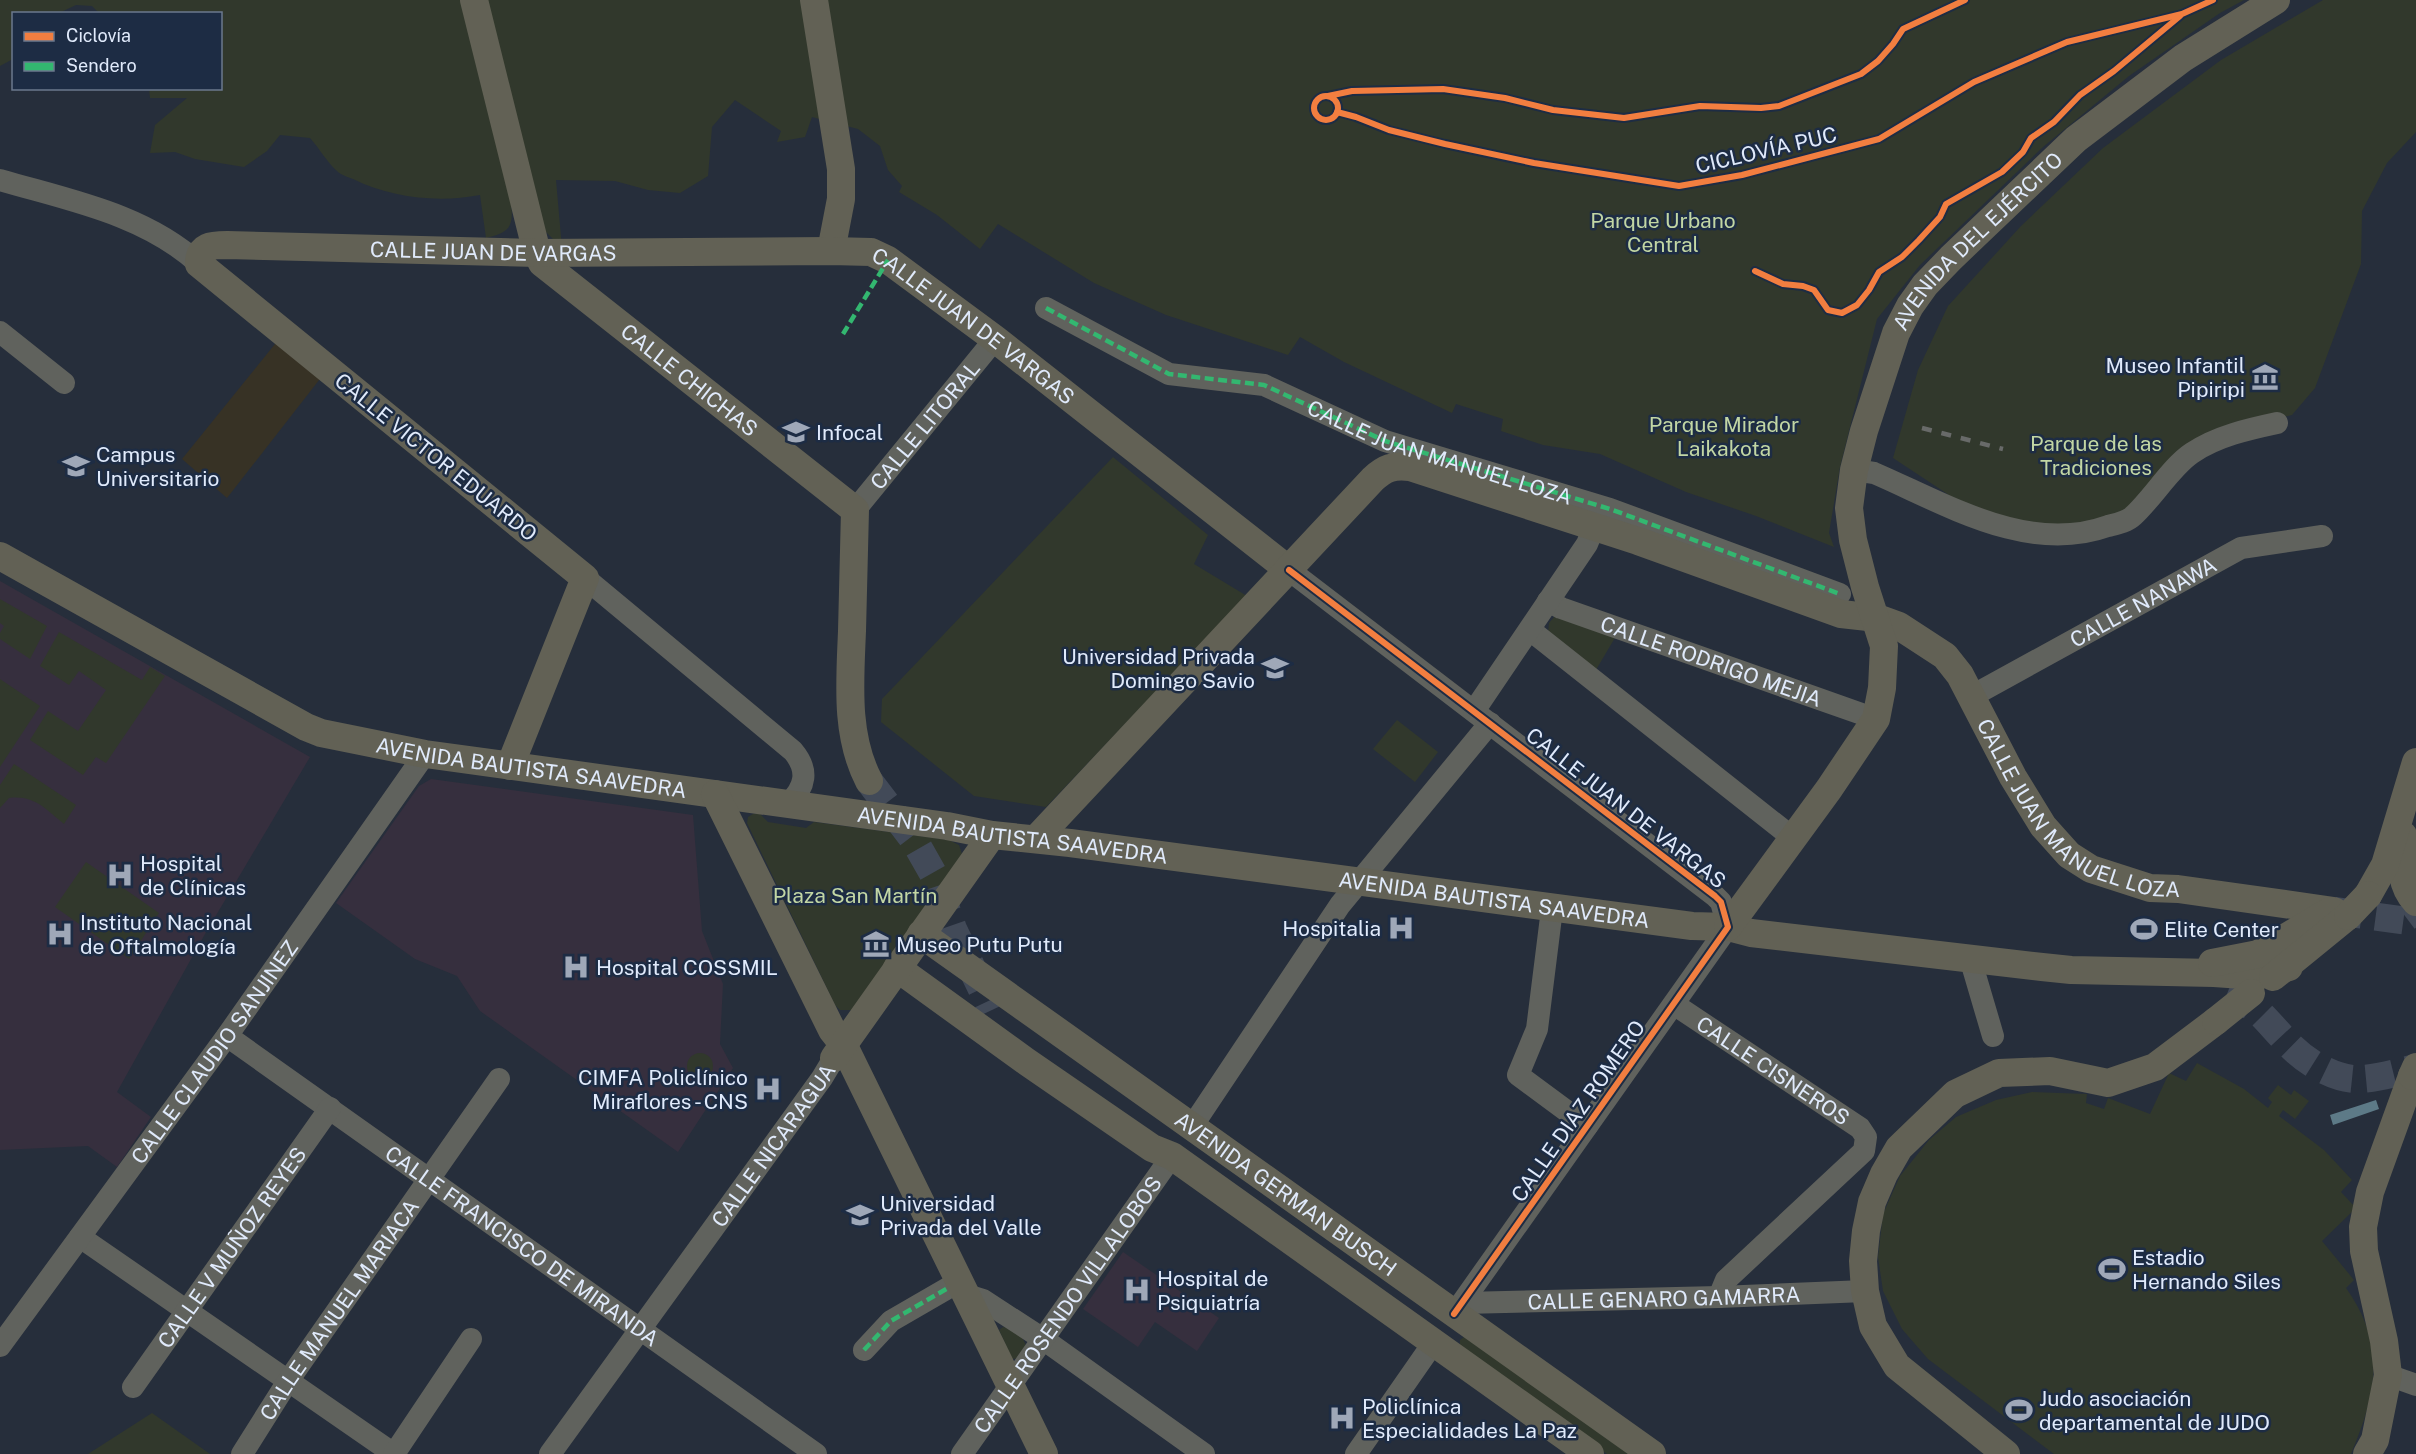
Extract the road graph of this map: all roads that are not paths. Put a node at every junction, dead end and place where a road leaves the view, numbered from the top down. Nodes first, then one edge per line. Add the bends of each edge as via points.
1 (474, 0) edge
2 (814, 0) edge
3 (2276, 0) edge
4 (0, 180) edge
5 (831, 250) junction
6 (537, 252) junction
7 (199, 264) junction
8 (1046, 308) dead end
9 (0, 332) edge
10 (995, 339) junction
11 (64, 382) dead end
12 (2277, 423) dead end
13 (1854, 470) junction
14 (855, 510) junction
15 (1594, 526) junction
16 (2322, 536) dead end
17 (0, 556) edge
18 (1289, 570) junction
19 (585, 578) junction
20 (1849, 598) junction
21 (1548, 601) junction
22 (1876, 618) junction
23 (1530, 630) junction
24 (1971, 696) junction
25 (1482, 717) junction
26 (1876, 719) junction
27 (425, 754) junction
28 (2416, 762) edge
29 (510, 766) junction
30 (869, 781) tunnel mouth
31 (715, 794) junction
32 (2406, 794) junction
33 (788, 804) junction
34 (992, 835) junction
35 (1793, 838) junction
36 (1036, 839) junction
37 (1359, 882) junction
38 (2416, 902) edge
39 (1552, 909) junction
40 (2337, 913) junction
41 (1728, 927) junction
42 (921, 934) junction
43 (1970, 958) junction
44 (2042, 967) junction
45 (2289, 967) junction
46 (897, 968) junction
47 (2071, 970) junction
48 (2239, 994) junction
49 (1675, 1005) junction
50 (992, 1010) tunnel mouth
51 (227, 1036) junction
52 (1993, 1036) dead end
53 (836, 1044) junction
54 (499, 1079) dead end
55 (2413, 1079) edge
56 (330, 1108) junction
57 (1587, 1126) junction
58 (1191, 1128) junction
59 (1172, 1156) junction
60 (430, 1179) junction
61 (80, 1237) junction
62 (1865, 1291) junction
63 (957, 1292) junction
64 (1719, 1298) junction
65 (1459, 1309) junction
66 (187, 1310) junction
67 (640, 1330) junction
68 (471, 1339) dead end
69 (1043, 1339) junction
70 (1434, 1342) junction
71 (0, 1346) edge
72 (864, 1350) dead end
73 (2388, 1374) junction
74 (288, 1381) junction
75 (2416, 1385) edge
76 (133, 1387) dead end
77 (1005, 1392) junction
78 (2002, 1452) edge
79 (242, 1454) edge
80 (394, 1454) edge
81 (550, 1454) edge
82 (816, 1454) edge
83 (962, 1454) edge
84 (1028, 1454) edge
85 (1044, 1454) edge
86 (1204, 1454) edge
87 (1356, 1454) edge
88 (1590, 1454) edge
89 (1652, 1454) edge
90 (2367, 1454) edge

1 - 6 main road, CALLE CHICHAS
2 - 5 main road via 841,169 841,199
3 - 13 main road, AVENIDA DEL EJÉRCITO via 2183,58 2076,140 1925,285 1896,333
4 - 7 street, CALLE VICTOR EDUARDO via 143,225
5 - 6 main road, CALLE JUAN DE VARGAS
5 - 10 main road, CALLE JUAN DE VARGAS via 871,252 888,261
6 - 7 main road, CALLE JUAN DE VARGAS via 212,245 201,252
6 - 14 main road, CALLE CHICHAS via 549,269
7 - 19 main road, CALLE VICTOR EDUARDO
8 - 20 street, CALLE JUAN MANUEL LOZA via 1169,374 1264,385 1385,441 1610,509
9 - 11 street
10 - 14 street, CALLE LITORAL
10 - 18 main road, CALLE JUAN DE VARGAS
12 - 13 street via 2238,432 2191,453 2131,518 2078,533 2036,534 1999,525 1874,473
13 - 20 main road, AVENIDA DEL EJÉRCITO via 1849,508 1853,540
14 - 30 main road via 850,699 859,763
15 - 18 main road, CALLE JUAN MANUEL LOZA via 1395,465 1373,479
15 - 20 main road, CALLE JUAN MANUEL LOZA
15 - 21 street via 1587,544
16 - 24 street, CALLE NANAWA via 2241,548
17 - 27 main road, AVENIDA BAUTISTA SAAVEDRA via 306,727
18 - 25 street, CALLE JUAN DE VARGAS
18 - 36 main road
19 - 29 main road
19 - 33 street, CALLE VICTOR EDUARDO via 793,751 805,772 803,786
20 - 22 main road, CALLE JUAN MANUEL LOZA
21 - 23 street
21 - 26 street, CALLE RODRIGO MEJIA
22 - 24 main road, CALLE JUAN MANUEL LOZA via 1899,626 1945,656
22 - 26 main road via 1884,646
23 - 25 street
23 - 35 street
24 - 40 main road, CALLE JUAN MANUEL LOZA via 2043,826 2069,855 2091,869 2150,888
25 - 37 street
25 - 41 street, CALLE JUAN DE VARGAS via 1715,896 1721,902
26 - 35 main road
27 - 29 main road, AVENIDA BAUTISTA SAAVEDRA
27 - 51 street, CALLE CLAUDIO SANJINEZ
28 - 32 main road
29 - 31 main road, AVENIDA BAUTISTA SAAVEDRA
31 - 33 main road, AVENIDA BAUTISTA SAAVEDRA
31 - 53 main road
32 - 38 main road via 2402,868 2408,892
32 - 40 main road, bridge via 2385,865 2368,895
33 - 34 main road, AVENIDA BAUTISTA SAAVEDRA
34 - 36 main road, AVENIDA BAUTISTA SAAVEDRA
34 - 42 main road, CALLE NICARAGUA
35 - 41 main road
36 - 37 main road, AVENIDA BAUTISTA SAAVEDRA
37 - 39 main road, AVENIDA BAUTISTA SAAVEDRA
37 - 58 street
39 - 41 main road, AVENIDA BAUTISTA SAAVEDRA via 1692,927
39 - 57 street via 1537,1029 1518,1075
40 - 44 main road via 2266,950 2231,960 2185,964 2065,956
40 - 45 main road
41 - 43 main road, AVENIDA BAUTISTA SAAVEDRA via 1751,933
41 - 49 street, CALLE DIAZ ROMERO
42 - 46 main road, CALLE NICARAGUA
42 - 58 main road, AVENIDA GERMAN BUSCH
43 - 44 main road, AVENIDA BAUTISTA SAAVEDRA
43 - 52 street
44 - 47 main road, AVENIDA BAUTISTA SAAVEDRA
45 - 47 main road, AVENIDA BAUTISTA SAAVEDRA via 2257,976
45 - 48 main road
46 - 53 main road, CALLE NICARAGUA
46 - 59 main road, AVENIDA GERMAN BUSCH via 1152,1148
47 - 48 main road, AVENIDA BAUTISTA SAAVEDRA via 2095,979
48 - 62 main road, bridge via 2216,1021 2155,1067 2133,1076 2108,1083 2050,1071 1999,1073 1956,1094 1899,1148 1884,1174 1872,1202 1866,1231
49 - 57 street, CALLE DIAZ ROMERO
49 - 64 street, CALLE CISNEROS via 1860,1128 1866,1137 1864,1151 1726,1280
50 - 59 main road via 1039,1058 1159,1138
51 - 56 street, CALLE FRANCISCO DE MIRANDA
51 - 61 street, CALLE CLAUDIO SANJINEZ
53 - 63 main road
53 - 67 street, CALLE NICARAGUA via 815,1087
54 - 60 street, CALLE MANUEL MARIACA
55 - 73 main road via 2370,1192 2363,1227 2364,1251
56 - 60 street, CALLE FRANCISCO DE MIRANDA
56 - 66 street, CALLE V MUÑOZ REYES
57 - 65 street, CALLE DIAZ ROMERO
58 - 59 main road
58 - 65 main road, AVENIDA GERMAN BUSCH
59 - 69 street, CALLE ROSENDO VILLALOBOS
59 - 70 main road, AVENIDA GERMAN BUSCH
60 - 67 street, CALLE FRANCISCO DE MIRANDA
60 - 74 street, CALLE MANUEL MARIACA
61 - 66 street
61 - 71 street, CALLE CLAUDIO SANJINEZ
62 - 64 street, CALLE GENARO GAMARRA
62 - 78 main road via 1873,1326 1897,1366
63 - 69 street via 983,1300
63 - 72 street via 891,1321
63 - 77 main road
64 - 65 street, CALLE GENARO GAMARRA
65 - 70 main road
65 - 89 main road, AVENIDA GERMAN BUSCH
66 - 74 street
66 - 76 street, CALLE V MUÑOZ REYES
67 - 81 street, CALLE NICARAGUA
67 - 82 street, CALLE FRANCISCO DE MIRANDA
68 - 80 street
69 - 77 street, CALLE ROSENDO VILLALOBOS
69 - 86 street
70 - 87 street
70 - 88 main road, AVENIDA GERMAN BUSCH
73 - 75 street
73 - 90 main road via 2374,1440
74 - 79 street, CALLE MANUEL MARIACA
74 - 80 street
77 - 83 street, CALLE ROSENDO VILLALOBOS
77 - 84 main road
77 - 85 main road

